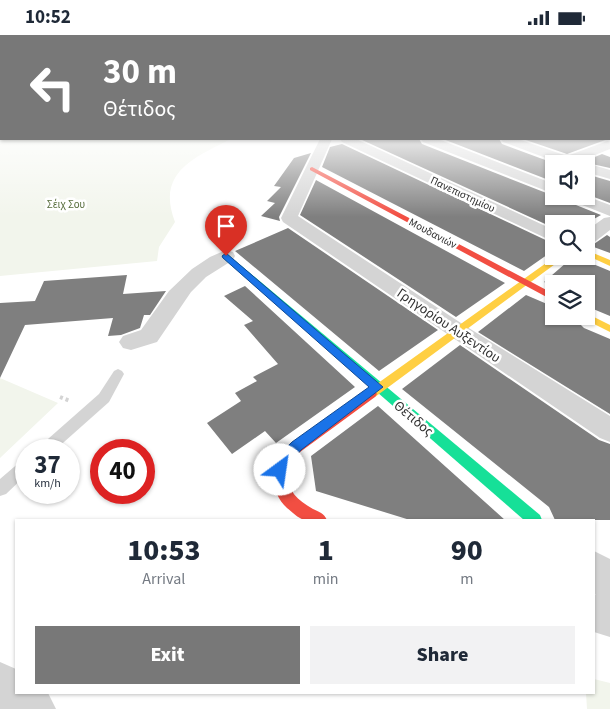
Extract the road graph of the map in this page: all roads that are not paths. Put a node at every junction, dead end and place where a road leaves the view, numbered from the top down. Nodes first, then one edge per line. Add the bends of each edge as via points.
1 (319, 154) edge
2 (379, 154) edge
3 (466, 154) edge
4 (312, 169) junction
5 (595, 170) edge
6 (610, 175) edge
7 (545, 185) edge
8 (595, 205) edge
9 (610, 211) edge
10 (610, 222) edge
11 (545, 233) edge
12 (595, 233) edge
13 (226, 256) joint
14 (595, 257) edge
15 (610, 263) edge
16 (549, 265) edge
17 (525, 282) junction
18 (545, 293) edge
19 (595, 321) edge
20 (610, 329) edge
21 (456, 330) junction
22 (131, 342) dead end
23 (118, 374) dead end
24 (378, 387) junction
25 (610, 431) edge
26 (57, 439) edge
27 (15, 476) edge
28 (0, 489) edge
29 (318, 519) edge
30 (534, 519) edge
31 (595, 570) edge
32 (610, 583) edge
33 (595, 613) edge
34 (610, 618) edge
35 (0, 683) edge
36 (35, 709) edge

1 - 4 street
2 - 11 street, Πανεπιστημίου
3 - 7 street
4 - 17 street, Μουδανιών
4 - 21 street, Γρηγορίου Αυξεντίου via 289,218
5 - 6 street
8 - 9 street
10 - 12 street
13 - 22 street via 191,280 146,338
13 - 24 street, Θέτιδος
14 - 15 street
16 - 17 street
17 - 18 street, Μουδανιών
17 - 21 street
19 - 20 street
21 - 24 street
21 - 25 street, Γρηγορίου Αυξεντίου
23 - 26 lane via 104,398
24 - 29 street via 284,459 280,470 283,493 296,508
24 - 30 street, Θέτιδος
27 - 28 lane
31 - 32 street
33 - 34 street
35 - 36 street

